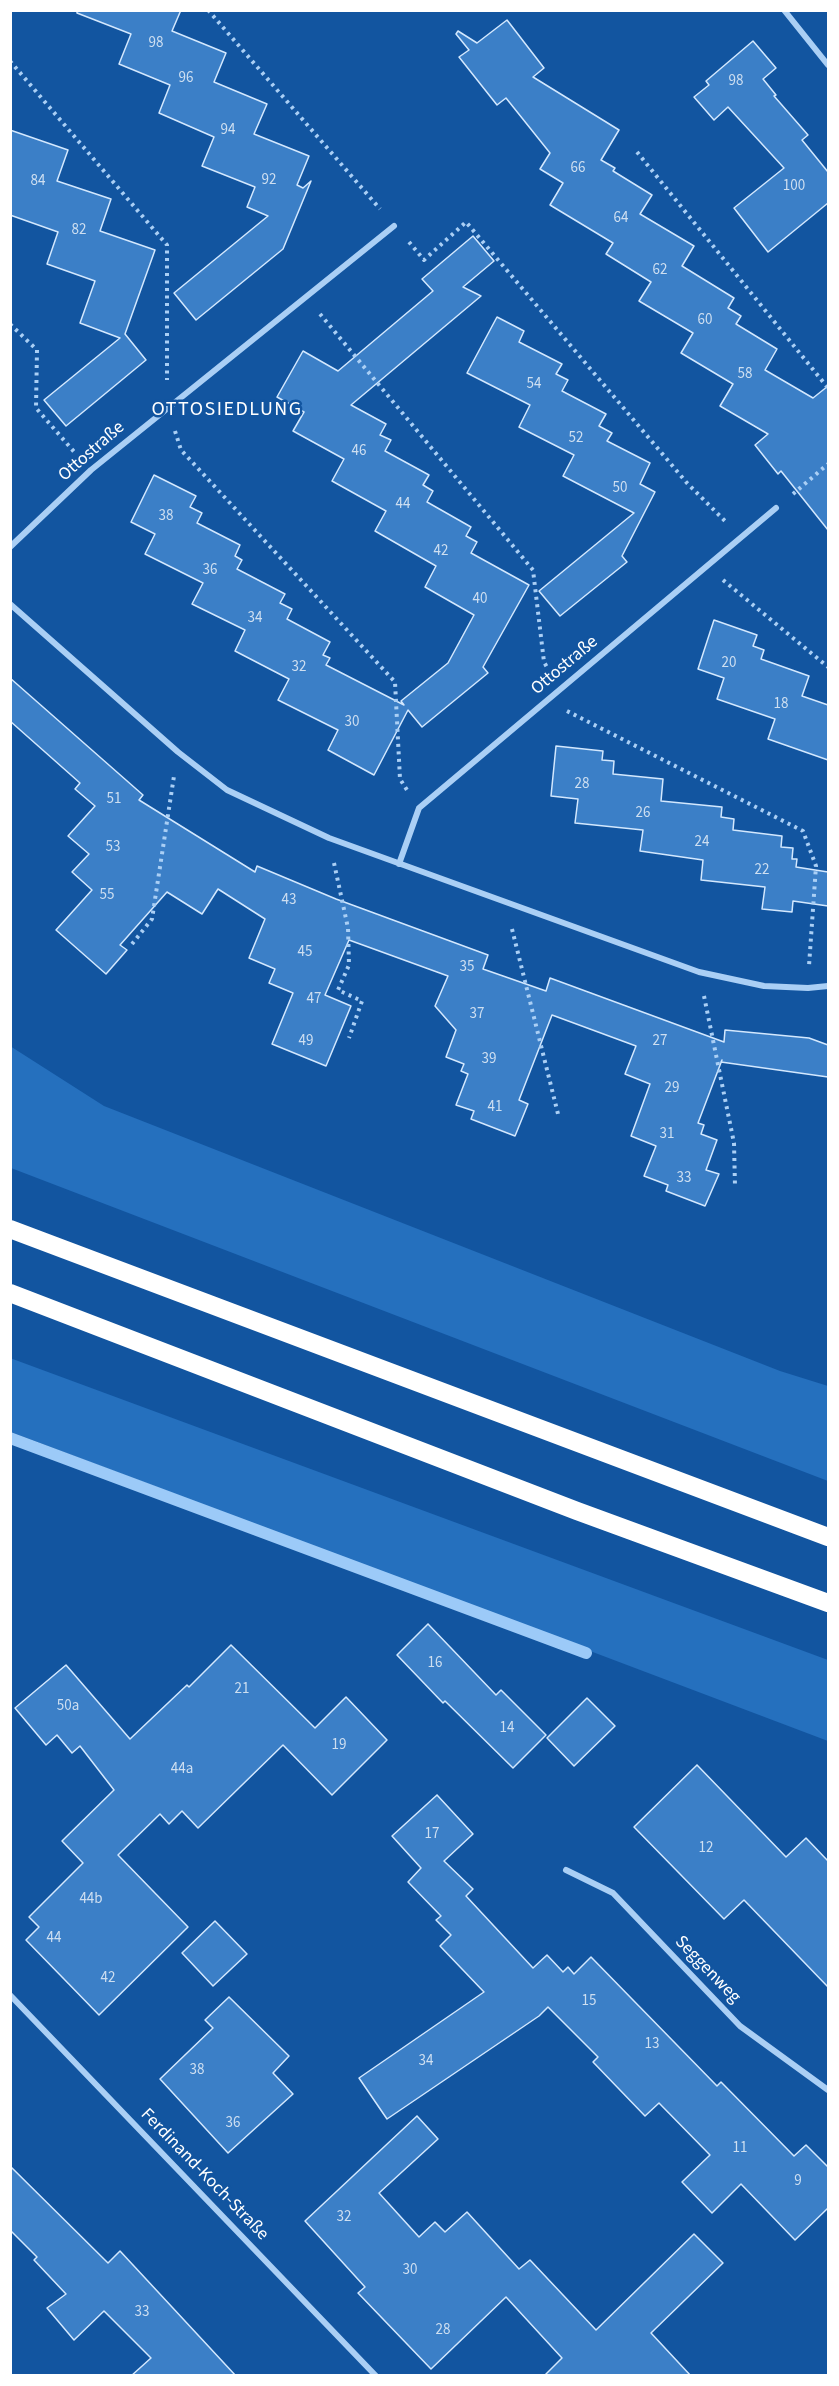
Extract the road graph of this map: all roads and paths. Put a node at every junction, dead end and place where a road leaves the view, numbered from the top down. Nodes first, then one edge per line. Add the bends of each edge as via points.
1 (208, 10) edge
2 (784, 10) edge
3 (10, 61) edge
4 (828, 65) edge
5 (637, 152) dead end
6 (394, 226) junction
7 (306, 297) junction
8 (10, 324) edge
9 (828, 388) edge
10 (168, 408) junction
11 (828, 464) edge
12 (91, 470) junction
13 (776, 508) joint
14 (741, 538) junction
15 (10, 547) edge
16 (708, 566) junction
17 (10, 604) edge
18 (828, 667) edge
19 (561, 689) junction
20 (547, 701) junction
21 (178, 752) junction
22 (419, 808) junction
23 (329, 838) junction
24 (399, 864) junction
25 (505, 902) junction
26 (132, 944) dead end
27 (699, 972) junction
28 (828, 986) edge
29 (808, 988) junction
30 (349, 1038) dead end
31 (559, 1118) dead end
32 (735, 1186) dead end
33 (10, 1229) edge
34 (10, 1293) edge
35 (828, 1537) edge
36 (828, 1603) edge
37 (566, 1870) dead end
38 (10, 1995) edge
39 (828, 2090) edge
40 (376, 2376) edge

1 - 6 path
2 - 4 street
3 - 10 path via 167,245
5 - 9 path
6 - 7 street, Ottostraße
6 - 14 path via 424,260 466,222 687,483
7 - 10 street, Ottostraße
7 - 19 path via 533,570 544,662
8 - 12 path via 37,350 36,408
10 - 12 street, Ottostraße
10 - 22 path via 181,450 395,682 400,779
11 - 13 path
12 - 15 street, Ottostraße
13 - 14 street, Ottostraße
14 - 16 street, Ottostraße
16 - 18 path
16 - 19 street, Ottostraße
17 - 21 street
19 - 20 street, Ottostraße
20 - 22 street, Ottostraße
20 - 29 path via 803,831 816,866
21 - 23 street via 227,790
21 - 26 path via 152,919
22 - 24 street
23 - 24 street
23 - 30 path via 348,928 349,965 339,990 363,1001
24 - 25 street
25 - 27 street
25 - 31 path
27 - 29 street via 764,986
27 - 32 path via 734,1143
28 - 29 street
33 - 35 highway
34 - 36 highway
37 - 39 street, Seggenweg via 613,1893 740,2026
38 - 40 street, Ferdinand-Koch-Straße

